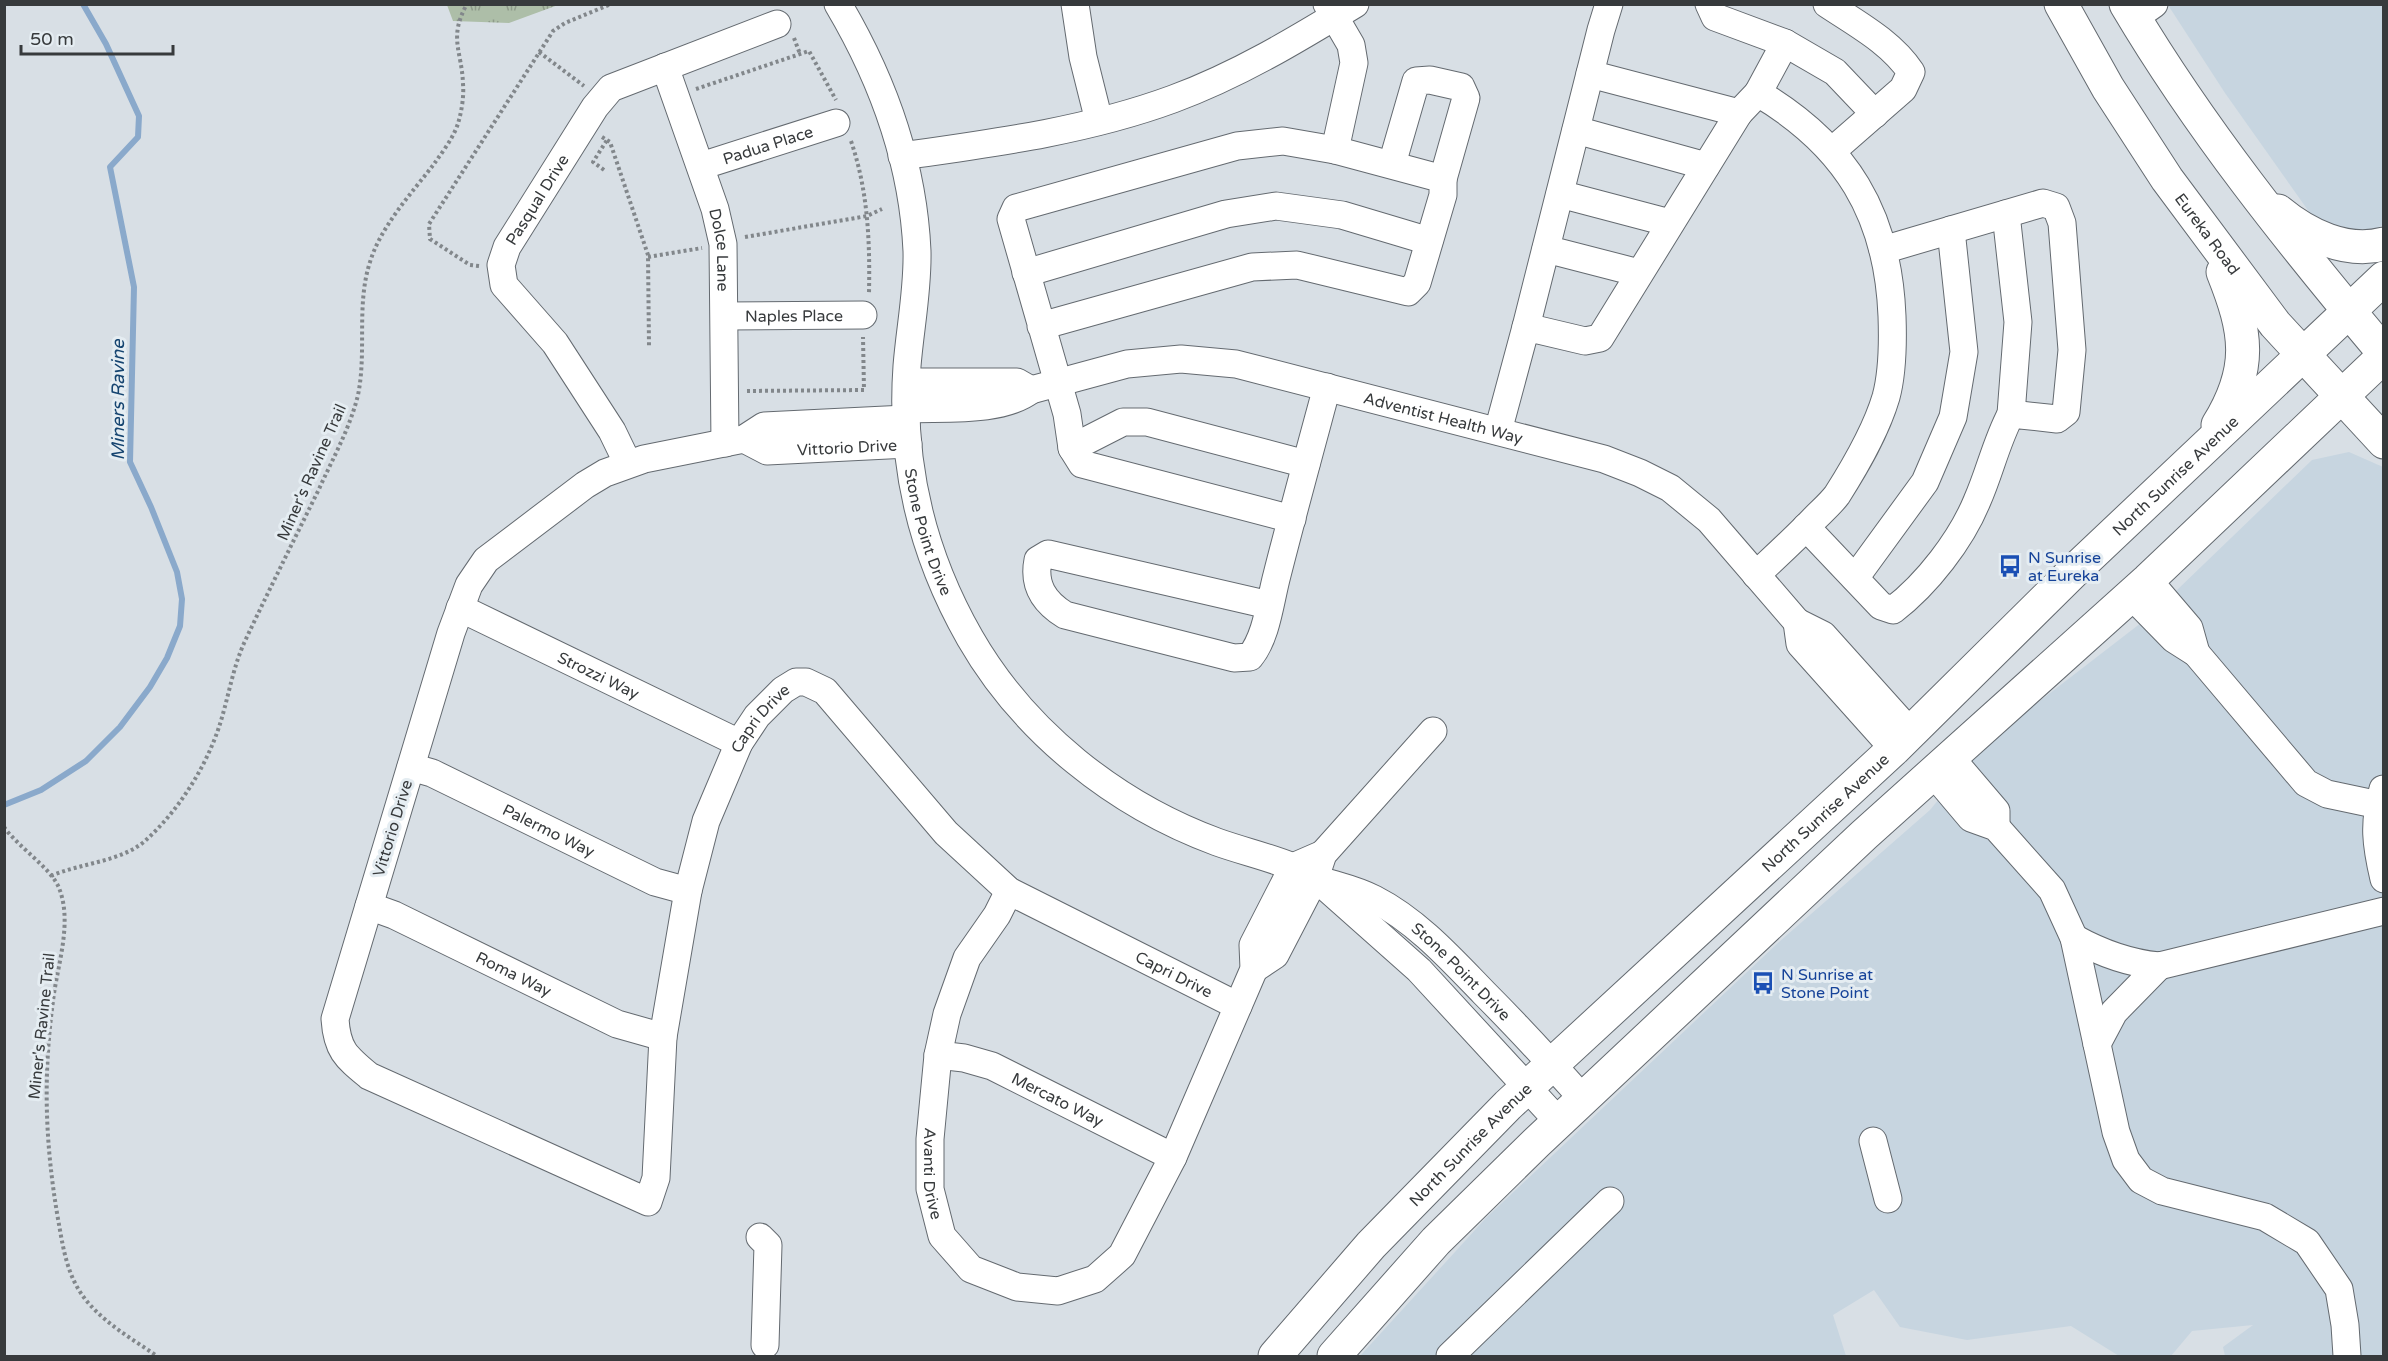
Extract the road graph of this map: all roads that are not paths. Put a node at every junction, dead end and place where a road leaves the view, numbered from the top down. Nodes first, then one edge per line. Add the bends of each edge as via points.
1 (838, 4) edge
2 (1075, 4) edge
3 (1609, 4) edge
4 (1709, 4) edge
5 (1827, 4) edge
6 (2061, 4) edge
7 (1339, 9) edge
8 (2138, 9) edge
9 (777, 24) dead end
10 (1785, 43) junction
11 (665, 67) junction
12 (1590, 74) junction
13 (1758, 93) junction
14 (1739, 113) junction
15 (1875, 114) junction
16 (1099, 121) junction
17 (836, 123) dead end
18 (1576, 130) junction
19 (1335, 150) junction
20 (1832, 151) junction
21 (902, 156) junction
22 (1392, 164) junction
23 (701, 166) junction
24 (1706, 166) junction
25 (1443, 179) junction
26 (2248, 183) junction
27 (1560, 194) junction
28 (2006, 214) junction
29 (1670, 223) junction
30 (2204, 226) junction
31 (1951, 230) junction
32 (1429, 241) junction
33 (2384, 244) edge
34 (1546, 249) junction
35 (1883, 250) junction
36 (1026, 273) junction
37 (1640, 273) junction
38 (2384, 278) edge
39 (2348, 310) junction
40 (863, 315) road end
41 (725, 316) junction
42 (1041, 326) junction
43 (1526, 327) junction
44 (2302, 355) junction
45 (2384, 355) edge
46 (907, 382) junction
47 (1057, 383) junction
48 (1327, 387) junction
49 (1031, 390) junction
50 (2340, 396) junction
51 (2011, 414) junction
52 (907, 424) junction
53 (1498, 431) junction
54 (734, 441) junction
55 (2384, 442) edge
56 (1072, 448) junction
57 (2192, 460) junction
58 (627, 464) junction
59 (1306, 464) junction
60 (1292, 519) junction
61 (1806, 527) junction
62 (2074, 571) junction
63 (1756, 575) junction
64 (1855, 578) junction
65 (2140, 587) junction
66 (1269, 605) junction
67 (460, 608) junction
68 (1433, 732) dead end
69 (1902, 741) junction
70 (739, 742) junction
71 (1942, 765) junction
72 (411, 767) junction
73 (2381, 796) edge
74 (1310, 867) junction
75 (2384, 879) edge
76 (688, 891) junction
77 (1009, 891) junction
78 (369, 906) junction
79 (2384, 912) edge
80 (2074, 938) junction
81 (1745, 947) junction
82 (2159, 966) junction
83 (1238, 1006) junction
84 (663, 1037) junction
85 (2097, 1044) junction
86 (938, 1055) junction
87 (1553, 1065) junction
88 (1527, 1088) junction
89 (1583, 1099) junction
90 (1559, 1122) junction
91 (1873, 1141) dead end
92 (1173, 1157) junction
93 (1888, 1199) dead end
94 (1610, 1201) dead end
95 (648, 1202) joint
96 (760, 1237) dead end
97 (765, 1345) dead end
98 (1275, 1356) edge
99 (1334, 1356) edge
100 (1450, 1356) edge
101 (2347, 1356) edge

1 - 21 street, Stone Point Drive via 875,73
2 - 16 street
3 - 12 street
4 - 10 street via 1715,17
5 - 15 street via 1901,56 1911,72 1903,89
6 - 30 main road, Eureka Road via 2108,88 2167,179
7 - 16 street via 1277,51 1222,78 1173,99
7 - 19 street via 1354,63
8 - 26 main road via 2195,112
9 - 11 street, Pasqual Drive
10 - 13 street
10 - 15 street via 1835,72
11 - 23 street, Dolce Lane
11 - 58 street, Pasqual Drive via 616,85 601,99 507,247 501,265 504,285 555,343 612,431
12 - 14 street
12 - 18 street
13 - 14 street
13 - 20 street via 1784,109
14 - 24 street
15 - 20 street
16 - 21 street via 1024,138
17 - 23 street, Padua Place
18 - 24 street
18 - 27 street
19 - 22 street
19 - 36 street via 1283,141 1237,146 1016,208 1011,219
20 - 35 street via 1870,210
21 - 46 street, Stone Point Drive via 917,250
22 - 25 street
22 - 25 street via 1416,81 1461,87 1466,98
23 - 41 street, Dolce Lane via 723,244
24 - 29 street
25 - 32 street via 1443,195
26 - 33 main road via 2284,216 2309,232 2349,246
26 - 39 main road
27 - 29 street
27 - 34 street
28 - 31 street
28 - 51 street via 2018,322
28 - 51 street via 2043,203 2056,207 2062,224 2072,350 2066,412 2057,419
29 - 37 street
30 - 44 main road, Eureka Road
30 - 57 main road via 2238,312 2243,353 2232,400
31 - 35 street
31 - 64 street via 1964,352 1953,417 1925,482
32 - 36 street via 1342,215 1276,206 1226,214
32 - 42 street via 1417,283 1408,292 1297,265 1252,267
34 - 37 street
34 - 43 street
35 - 61 street via 1890,281 1893,351 1886,396 1870,436 1836,497
36 - 42 street
37 - 43 street via 1600,338 1585,341
38 - 39 main road, North Sunrise Avenue
39 - 44 main road, North Sunrise Avenue
39 - 45 main road
40 - 41 street, Naples Place
41 - 54 street, Dolce Lane
42 - 47 street
43 - 53 street
44 - 50 main road, Eureka Road
44 - 57 main road, North Sunrise Avenue
45 - 50 main road
46 - 49 street via 1017,381
46 - 52 street, Stone Point Drive
47 - 48 street, Adventist Health Way via 1127,364 1182,359 1236,364
47 - 49 street, Adventist Health Way
47 - 56 street
48 - 53 street, Adventist Health Way
48 - 59 street
49 - 52 street, Adventist Health Way via 998,405
50 - 55 main road, Eureka Road
50 - 65 main road
51 - 64 street via 1977,501 1953,545 1908,598 1893,610 1881,606
52 - 54 street, Vittorio Drive via 786,437 767,451
52 - 74 street, Stone Point Drive via 912,488 936,568 974,645 1030,718 1083,766 1133,802 1218,843
53 - 63 street, Adventist Health Way via 1604,459 1670,488 1709,520
54 - 58 street, Vittorio Drive
56 - 59 street via 1124,422 1147,422
56 - 60 street via 1082,464
57 - 62 main road, North Sunrise Avenue
58 - 67 street, Vittorio Drive via 585,485 486,560 469,585
59 - 60 street
60 - 66 street
61 - 63 street
61 - 64 street
62 - 69 main road, North Sunrise Avenue
62 - 71 main road via 2058,616 1948,725 1938,742
63 - 69 street, Adventist Health Way via 1797,622 1823,635
65 - 71 main road
65 - 73 street via 2174,639 2196,653 2306,783 2327,794
66 - 66 street via 1257,648 1250,657 1234,658 1065,615 1044,596 1035,574 1038,561 1048,554
67 - 70 street, Strozzi Way
67 - 72 street, Vittorio Drive
68 - 74 street, Avanti Drive
69 - 81 main road via 1910,754 1904,768 1760,905 1748,928
69 - 87 main road, North Sunrise Avenue
70 - 76 street, Capri Drive via 706,821
70 - 77 street, Capri Drive via 757,717 796,682 825,691 946,833
71 - 80 street via 1971,818 1996,827 2052,890
71 - 81 main road
72 - 76 street, Palermo Way via 432,773 655,882
72 - 78 street, Vittorio Drive
73 - 75 street via 2376,844
74 - 83 street, Avanti Drive via 1274,932 1275,955 1254,969
74 - 87 street, Stone Point Drive via 1373,898 1423,933
74 - 88 street, Stone Point Drive via 1419,970
76 - 84 street, Capri Drive
77 - 83 street, Capri Drive
77 - 86 street, Avanti Drive via 967,958 947,1014
78 - 84 street, Roma Way via 617,1024
78 - 95 street, Vittorio Drive via 335,1019 336,1039 350,1061 369,1076
79 - 82 street
80 - 82 street via 2097,951 2136,964
80 - 85 street
81 - 89 main road
82 - 85 street via 2114,1012
83 - 92 street, Avanti Drive
84 - 95 street, Capri Drive via 656,1178
85 - 101 street via 2116,1132 2126,1160 2142,1180 2162,1191 2265,1217 2307,1242 2338,1289
86 - 92 street, Mercato Way via 992,1066
86 - 92 street, Avanti Drive via 930,1139 930,1190 942,1236 971,1269 1017,1287 1058,1291 1095,1279 1122,1255
87 - 88 main road, North Sunrise Avenue
87 - 89 street, Stone Point Drive
88 - 90 street, Stone Point Drive
88 - 98 main road, North Sunrise Avenue via 1371,1245
89 - 90 main road
90 - 99 main road via 1436,1241
91 - 93 street
94 - 100 street
96 - 97 street via 768,1245

